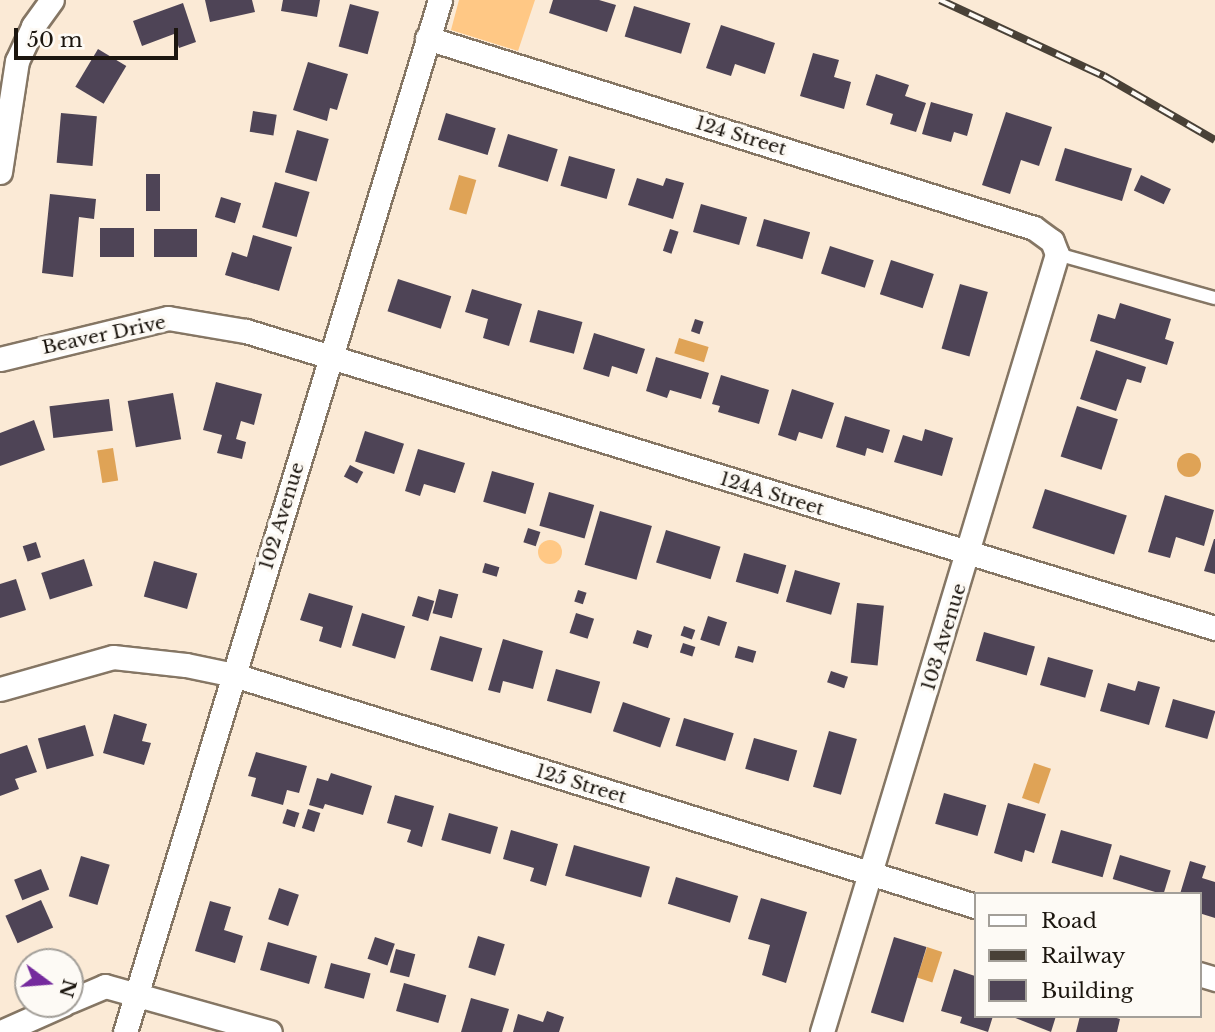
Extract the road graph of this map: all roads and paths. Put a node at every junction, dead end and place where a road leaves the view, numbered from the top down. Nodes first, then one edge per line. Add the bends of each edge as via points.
1 (52, 0) edge
2 (440, 0) edge
3 (427, 38) junction
4 (0, 172) edge
5 (1055, 247) junction
6 (1215, 298) edge
7 (0, 359) edge
8 (330, 360) junction
9 (969, 554) junction
10 (1215, 628) edge
11 (234, 675) junction
12 (0, 689) edge
13 (872, 874) junction
14 (974, 906) edge
15 (137, 993) junction
16 (84, 995) edge
17 (32, 1018) edge
18 (1, 1032) edge
19 (125, 1032) edge
20 (270, 1032) edge
21 (822, 1032) edge

1 - 4 street via 17,61
2 - 3 street, 102 Avenue
3 - 5 street, 124 Street via 1034,228
3 - 8 street, 102 Avenue
5 - 6 lane
5 - 9 street, 103 Avenue
7 - 8 street, Beaver Drive via 168,318 246,331
8 - 9 street, 124A Street
8 - 11 street, 102 Avenue
9 - 10 street, 124A Street
9 - 13 street, 103 Avenue
11 - 12 street, 125 Street via 113,657
11 - 13 street, 125 Street
11 - 15 street, 102 Avenue
13 - 14 street, 125 Street
13 - 21 street, 103 Avenue
15 - 16 street via 105,986
15 - 19 street, 102 Avenue
15 - 20 street
17 - 18 street

